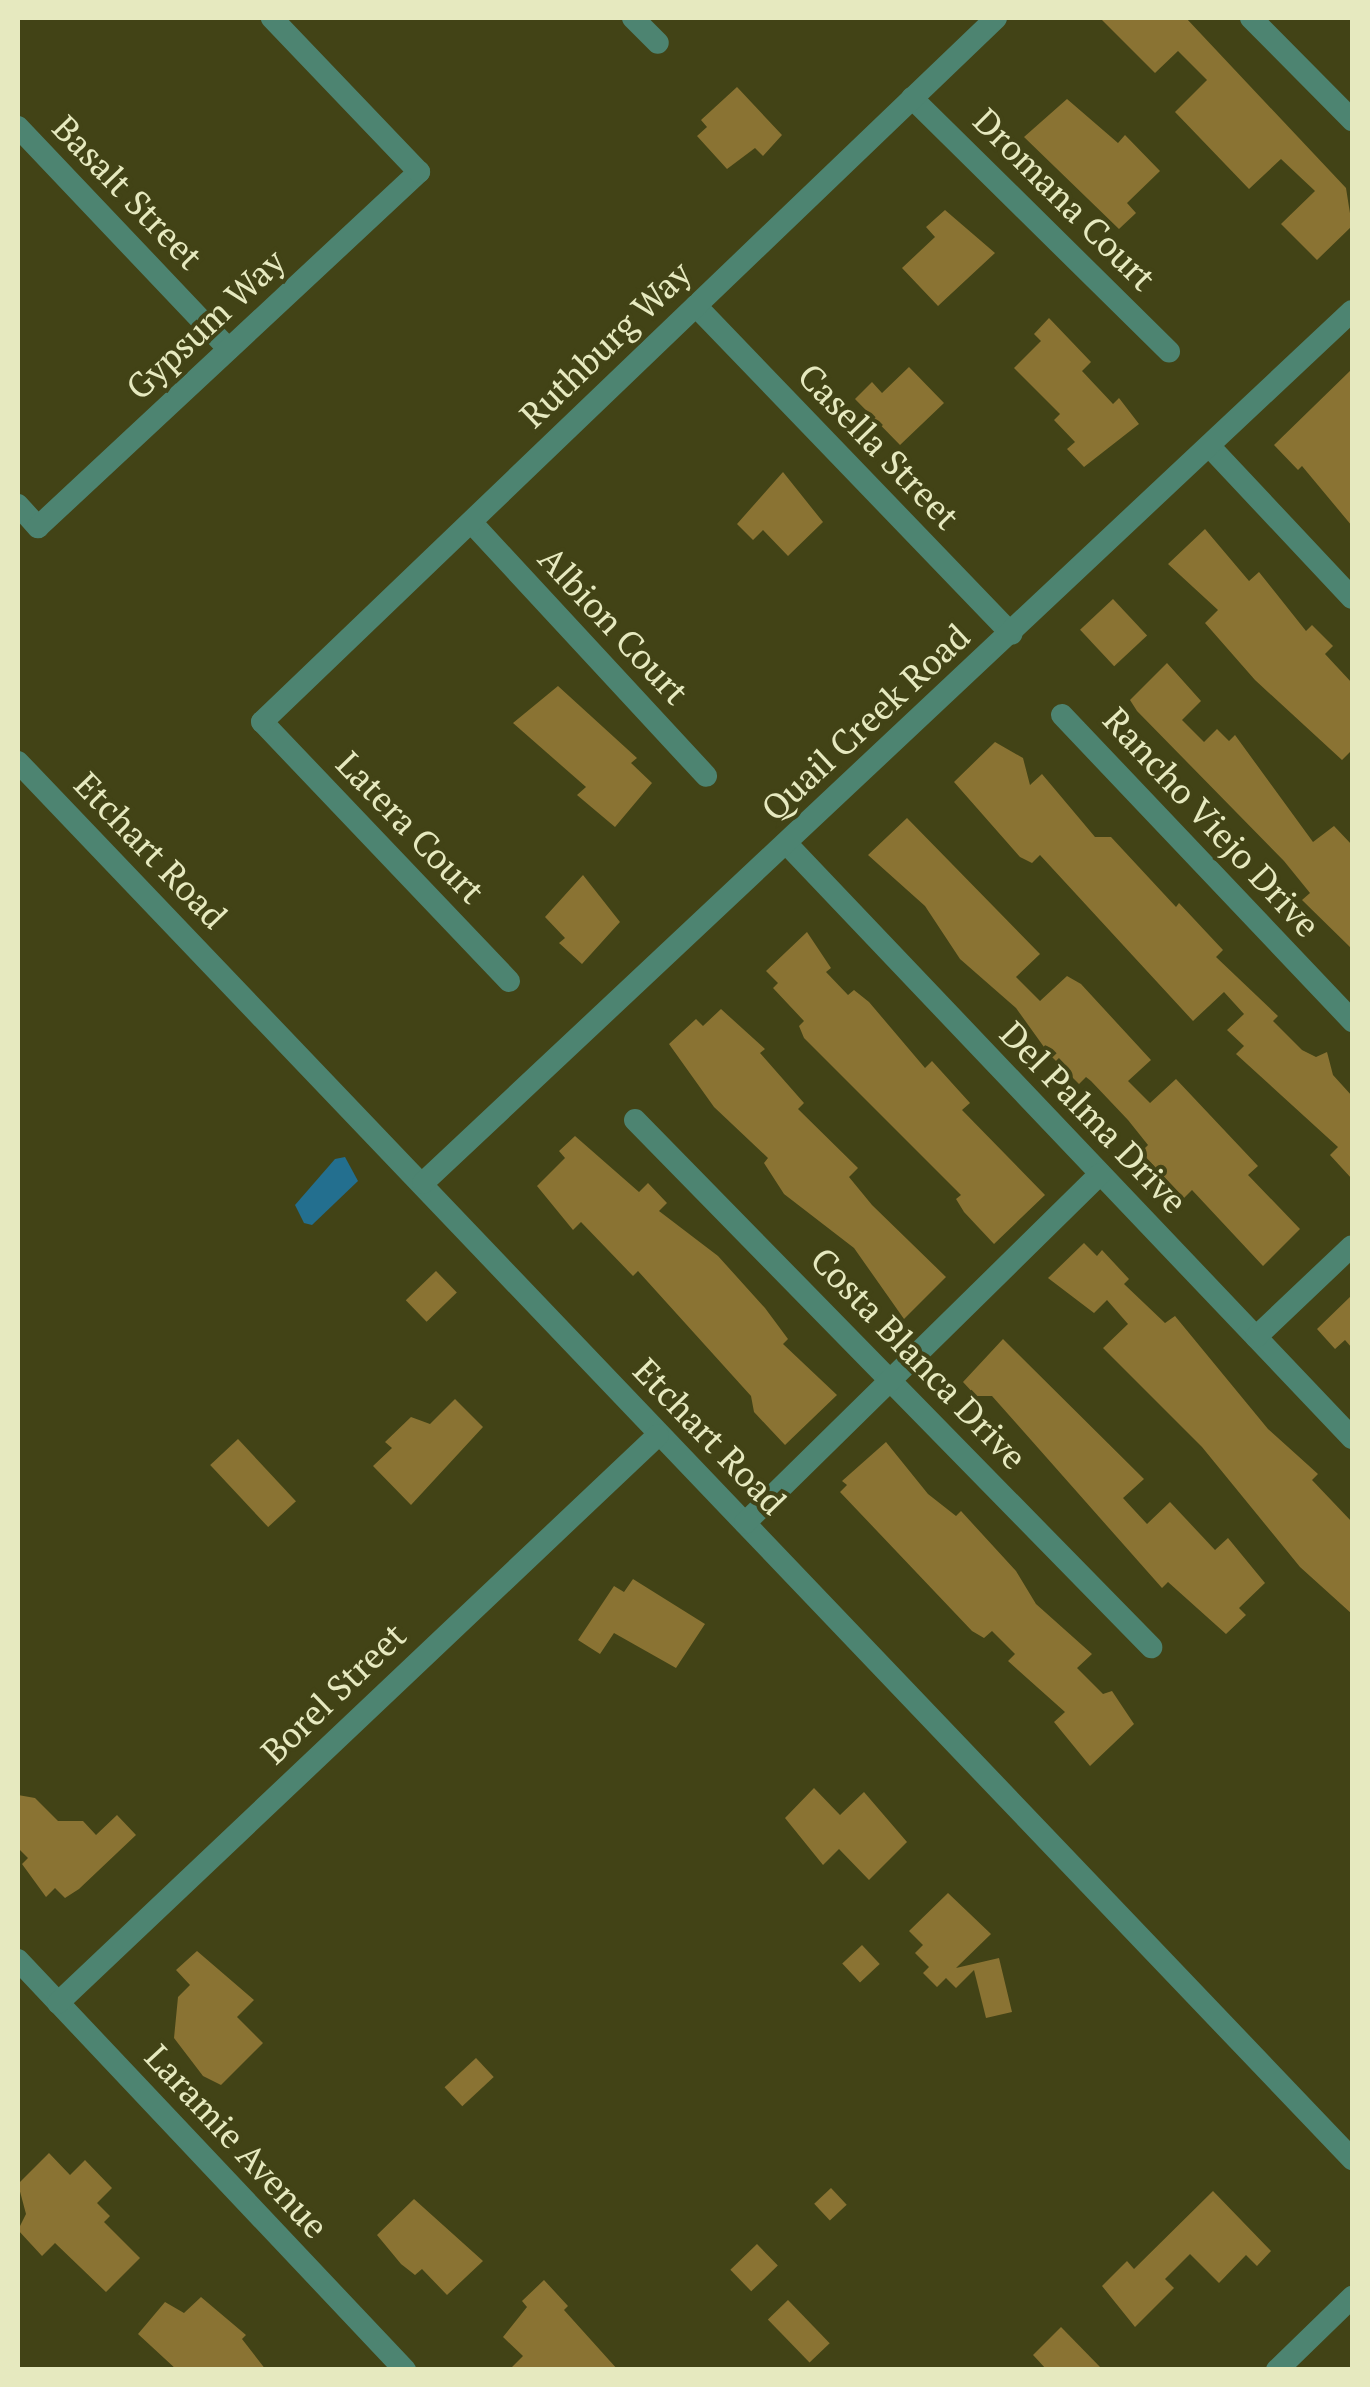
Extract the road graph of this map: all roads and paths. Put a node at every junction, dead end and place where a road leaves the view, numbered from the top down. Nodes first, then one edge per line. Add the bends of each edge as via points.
1 (272, 18) edge
2 (633, 18) edge
3 (996, 18) edge
4 (1251, 18) edge
5 (658, 43) dead end
6 (912, 98) junction
7 (1352, 120) edge
8 (18, 127) edge
9 (696, 306) junction
10 (1352, 311) edge
11 (229, 349) junction
12 (1168, 351) dead end
13 (1212, 449) junction
14 (18, 505) edge
15 (471, 522) junction
16 (1352, 598) edge
17 (1012, 634) junction
18 (1062, 715) dead end
19 (262, 722) joint
20 (18, 762) edge
21 (706, 776) dead end
22 (786, 843) junction
23 (509, 981) dead end
24 (1352, 1022) edge
25 (635, 1120) dead end
26 (1100, 1174) junction
27 (422, 1183) junction
28 (1352, 1246) edge
29 (1256, 1337) junction
30 (893, 1380) junction
31 (658, 1435) junction
32 (1352, 1438) edge
33 (745, 1523) junction
34 (1150, 1647) dead end
35 (18, 1960) edge
36 (58, 2003) junction
37 (1352, 2158) edge
38 (1352, 2296) edge
39 (405, 2370) edge
40 (1276, 2370) edge

1 - 11 street, Gypsum Way via 418,172
2 - 5 street
3 - 6 street, Ruthburg Way
4 - 7 street
6 - 9 street, Ruthburg Way
6 - 12 street, Dromana Court
8 - 11 street, Basalt Street
9 - 15 street, Ruthburg Way
9 - 17 street, Casella Street
10 - 13 street, Quail Creek Road
11 - 14 street, Gypsum Way via 38,527
13 - 16 street
13 - 17 street, Quail Creek Road
15 - 19 street, Ruthburg Way
15 - 21 street, Albion Court
17 - 22 street, Quail Creek Road
18 - 24 street, Rancho Viejo Drive
19 - 23 street, Latera Court
20 - 27 street, Etchart Road
22 - 26 street, Del Palma Drive
22 - 27 street, Quail Creek Road
25 - 30 street, Costa Blanca Drive
26 - 29 street, Del Palma Drive
26 - 30 street
27 - 31 street, Etchart Road
28 - 29 street
29 - 32 street, Del Palma Drive
30 - 33 street
30 - 34 street, Costa Blanca Drive
31 - 33 street, Etchart Road
31 - 36 street, Borel Street
33 - 37 street, Etchart Road
35 - 36 street, Laramie Avenue
36 - 39 street, Laramie Avenue
38 - 40 street

